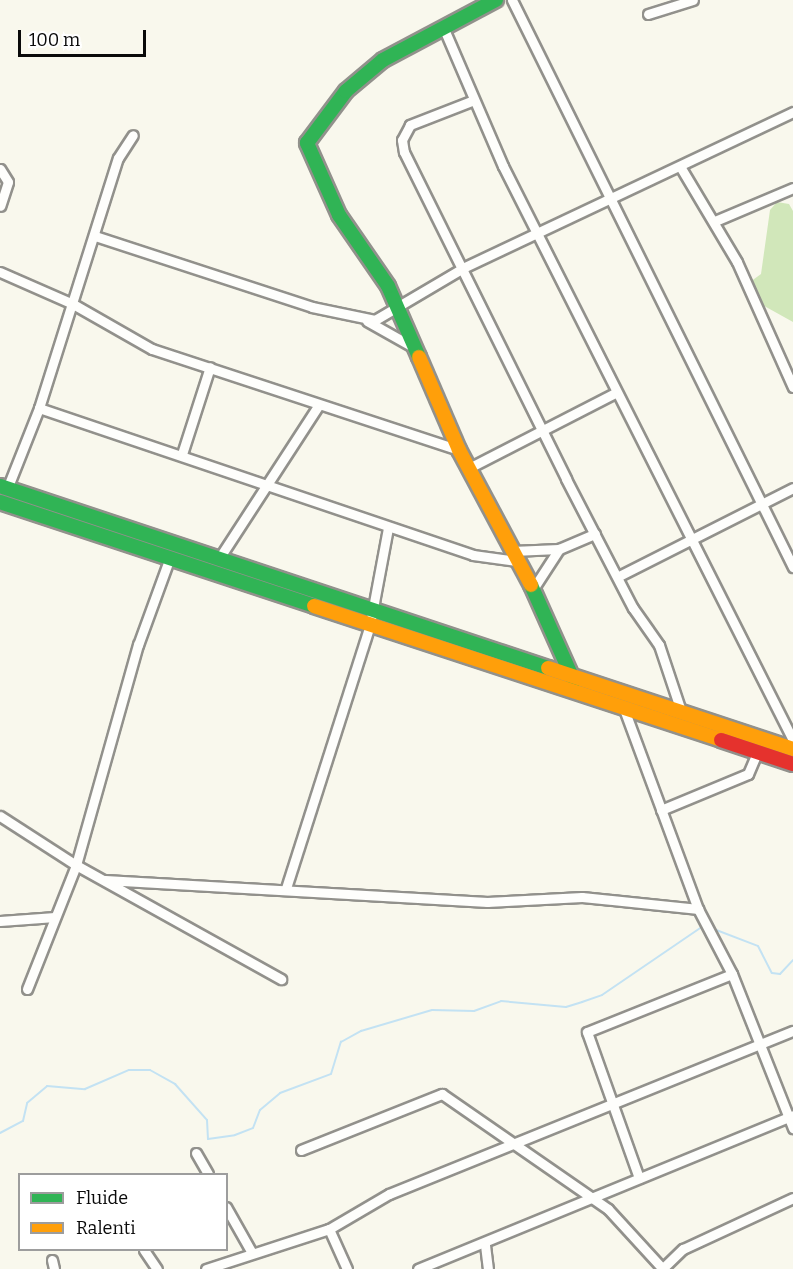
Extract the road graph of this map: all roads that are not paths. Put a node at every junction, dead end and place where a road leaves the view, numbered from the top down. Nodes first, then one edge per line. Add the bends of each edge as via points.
1 (496, 0) edge
2 (512, 0) edge
3 (693, 0) edge
4 (648, 14) dead end
5 (444, 29) junction
6 (474, 100) junction
7 (793, 112) edge
8 (133, 135) dead end
9 (681, 168) junction
10 (0, 169) edge
11 (793, 188) edge
12 (614, 199) junction
13 (0, 206) edge
14 (715, 221) junction
15 (540, 234) junction
16 (95, 236) junction
17 (465, 267) junction
18 (0, 272) edge
19 (73, 304) junction
20 (398, 306) junction
21 (367, 321) junction
22 (415, 348) junction
23 (210, 367) junction
24 (793, 387) edge
25 (615, 393) junction
26 (318, 406) junction
27 (39, 408) junction
28 (543, 430) junction
29 (459, 450) junction
30 (182, 454) junction
31 (469, 468) junction
32 (266, 481) junction
33 (4, 488) edge
34 (793, 489) edge
35 (1, 502) edge
36 (762, 506) junction
37 (388, 528) junction
38 (595, 534) junction
39 (693, 542) junction
40 (559, 549) junction
41 (514, 556) junction
42 (170, 557) junction
43 (216, 566) junction
44 (793, 567) edge
45 (619, 576) junction
46 (533, 590) junction
47 (373, 610) junction
48 (370, 624) junction
49 (574, 683) junction
50 (624, 709) junction
51 (681, 711) junction
52 (793, 740) edge
53 (793, 749) edge
54 (757, 753) junction
55 (793, 764) edge
56 (661, 810) junction
57 (0, 816) edge
58 (76, 865) junction
59 (105, 880) junction
60 (286, 888) junction
61 (698, 909) junction
62 (55, 917) junction
63 (0, 921) edge
64 (732, 974) junction
65 (281, 979) dead end
66 (27, 989) dead end
67 (793, 1030) edge
68 (759, 1044) junction
69 (615, 1101) junction
70 (791, 1116) edge
71 (793, 1128) edge
72 (514, 1144) junction
73 (302, 1150) dead end
74 (196, 1154) dead end
75 (207, 1173) edge
76 (639, 1178) junction
77 (593, 1198) junction
78 (793, 1198) edge
79 (228, 1211) edge
80 (329, 1229) junction
81 (485, 1245) junction
82 (145, 1251) edge
83 (252, 1254) junction
84 (157, 1269) edge
85 (206, 1269) edge
86 (347, 1269) edge
87 (418, 1269) edge
88 (488, 1269) edge
89 (662, 1269) edge

1 - 5 main road
2 - 12 street
3 - 4 street
5 - 6 street
5 - 20 main road via 358,80 307,143 330,198 376,262
6 - 15 street
6 - 17 street via 419,118 402,140
7 - 9 street
8 - 16 street via 118,158
9 - 12 street
9 - 14 street
10 - 13 street via 8,182
11 - 14 street
12 - 15 street
12 - 36 street
14 - 24 street
15 - 17 street
15 - 25 street
16 - 19 street
16 - 21 street
17 - 20 street
17 - 28 street
18 - 19 street
19 - 23 street via 152,349
19 - 27 street
20 - 21 street via 385,317
20 - 22 main road
21 - 22 street
22 - 29 main road
23 - 26 street
23 - 30 street
25 - 28 street
25 - 39 street
26 - 29 street
26 - 32 street
27 - 30 street
27 - 33 street
28 - 31 street
28 - 38 street
29 - 31 main road
30 - 32 street
31 - 41 main road
32 - 37 street
32 - 43 street
33 - 35 street
33 - 43 main road
34 - 36 street
35 - 42 main road
36 - 39 street
36 - 44 street
37 - 41 street via 473,555
37 - 47 street
38 - 40 street
38 - 45 street
39 - 45 street
39 - 52 street
40 - 41 street
40 - 46 street
41 - 46 main road
42 - 43 main road
42 - 58 street via 138,645
43 - 47 main road
43 - 48 main road
45 - 51 street via 663,654
46 - 49 main road
47 - 48 street
47 - 49 main road
48 - 49 main road
48 - 60 street
49 - 50 main road
49 - 51 main road
50 - 54 main road
50 - 56 street
51 - 53 main road
54 - 55 main road
54 - 56 street via 748,774
56 - 61 street
57 - 58 street
58 - 59 street
58 - 62 street
59 - 60 street
59 - 65 street
60 - 61 street via 487,902 582,897
61 - 64 street
62 - 63 street
62 - 66 street
64 - 68 street
64 - 69 street via 587,1032
67 - 68 street
68 - 69 street
68 - 70 street
69 - 72 street
69 - 76 street
70 - 71 street
70 - 76 street
72 - 73 street via 442,1094
72 - 77 street
72 - 80 street via 389,1194
74 - 75 street
76 - 77 street
77 - 81 street
77 - 89 street
78 - 89 street via 683,1249
79 - 83 street
80 - 83 street
80 - 86 street
81 - 87 street
81 - 88 street
82 - 84 street
83 - 85 street

